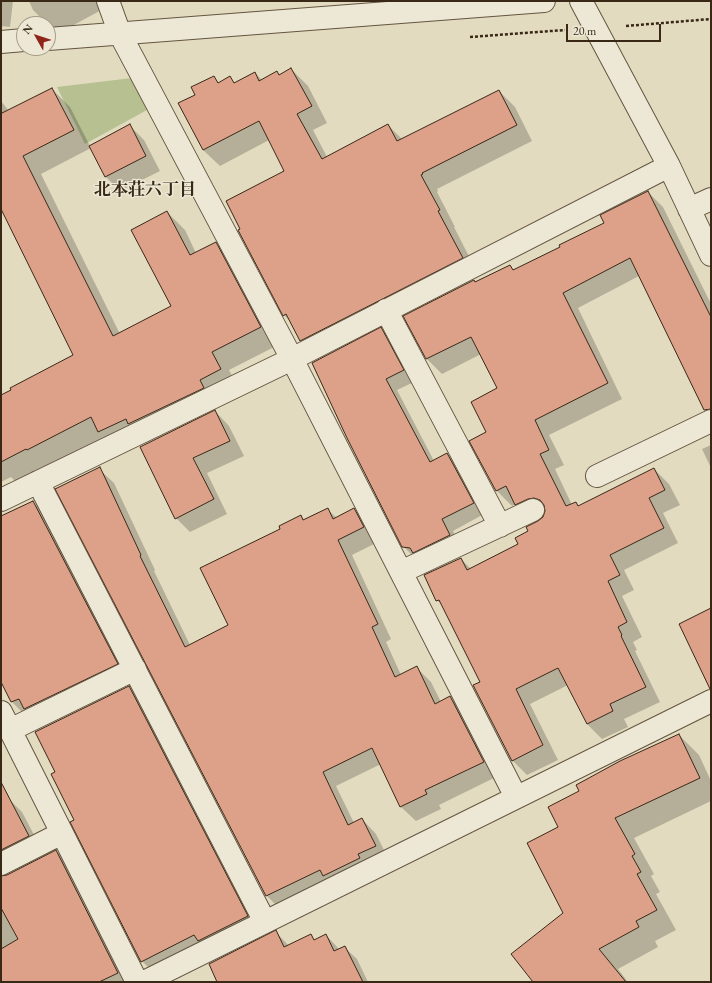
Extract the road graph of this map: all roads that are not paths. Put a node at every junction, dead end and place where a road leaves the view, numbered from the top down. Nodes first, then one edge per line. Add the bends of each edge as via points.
1 (108, 1) edge
2 (544, 1) edge
3 (581, 1) edge
4 (120, 34) junction
5 (56, 38) edge
6 (16, 41) edge
7 (1, 42) edge
8 (669, 166) junction
9 (711, 199) edge
10 (690, 209) junction
11 (711, 255) edge
12 (386, 310) junction
13 (292, 359) junction
14 (711, 421) edge
15 (597, 476) dead end
16 (38, 482) junction
17 (1, 500) edge
18 (533, 510) dead end
19 (500, 526) junction
20 (401, 572) junction
21 (134, 669) junction
22 (711, 701) edge
23 (6, 721) edge
24 (516, 797) junction
25 (62, 833) junction
26 (1, 864) edge
27 (265, 922) junction
28 (137, 982) edge
29 (144, 982) edge

1 - 4 street
2 - 4 street
3 - 8 street
4 - 5 street
4 - 13 street
6 - 7 street
8 - 10 street
8 - 12 street
9 - 10 street
10 - 11 street
12 - 13 street
12 - 19 street
13 - 16 street
13 - 20 street
14 - 15 street
16 - 17 street
16 - 21 street
18 - 19 street
19 - 20 street
20 - 24 street
21 - 23 street
21 - 27 street
22 - 24 street
23 - 25 street
24 - 27 street
25 - 26 street
25 - 28 street
27 - 29 street

